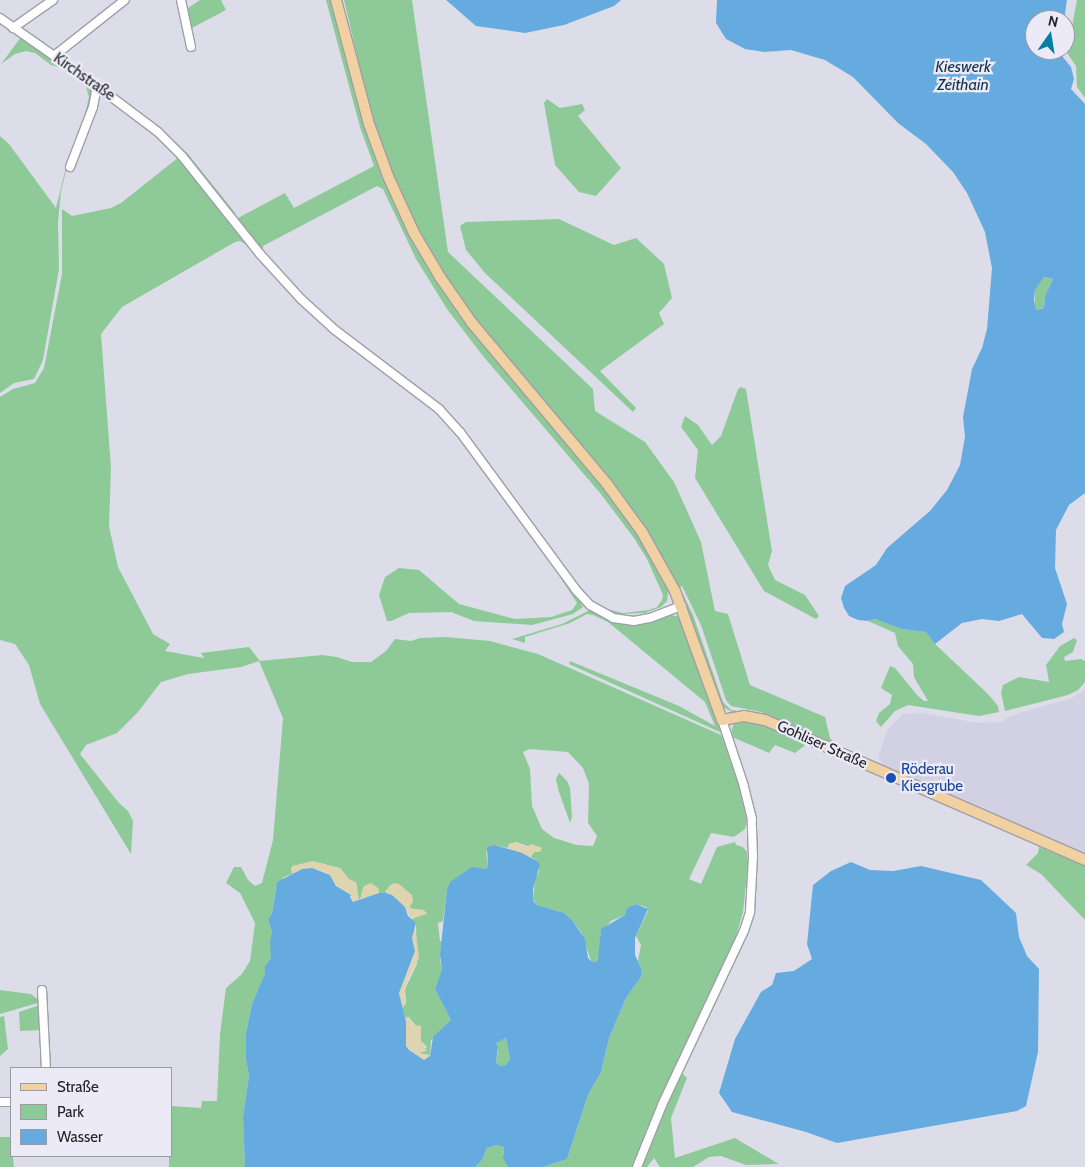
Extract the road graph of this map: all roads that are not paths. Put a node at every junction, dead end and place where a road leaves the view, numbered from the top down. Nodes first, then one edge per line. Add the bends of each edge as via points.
1 (53, 0) edge
2 (126, 0) edge
3 (181, 0) edge
4 (336, 0) edge
5 (0, 18) edge
6 (13, 28) junction
7 (191, 47) dead end
8 (54, 56) junction
9 (97, 86) junction
10 (70, 166) dead end
11 (682, 606) junction
12 (722, 720) junction
13 (1085, 860) edge
14 (42, 990) dead end
15 (46, 1067) edge
16 (637, 1167) edge

1 - 6 street
2 - 8 street
3 - 7 street
4 - 11 main road via 379,154 424,252 491,349 624,506 657,556
5 - 6 street, Kirchstraße
6 - 8 street, Kirchstraße
8 - 9 street, Kirchstraße
9 - 10 street via 93,107
9 - 11 street, Kirchstraße via 166,139 300,299 450,420 590,605 613,618 628,621 650,618
11 - 12 main road
12 - 13 main road, Gohliser Straße via 744,716 765,720
12 - 16 street via 752,818 750,912 744,932 662,1105
14 - 15 street

